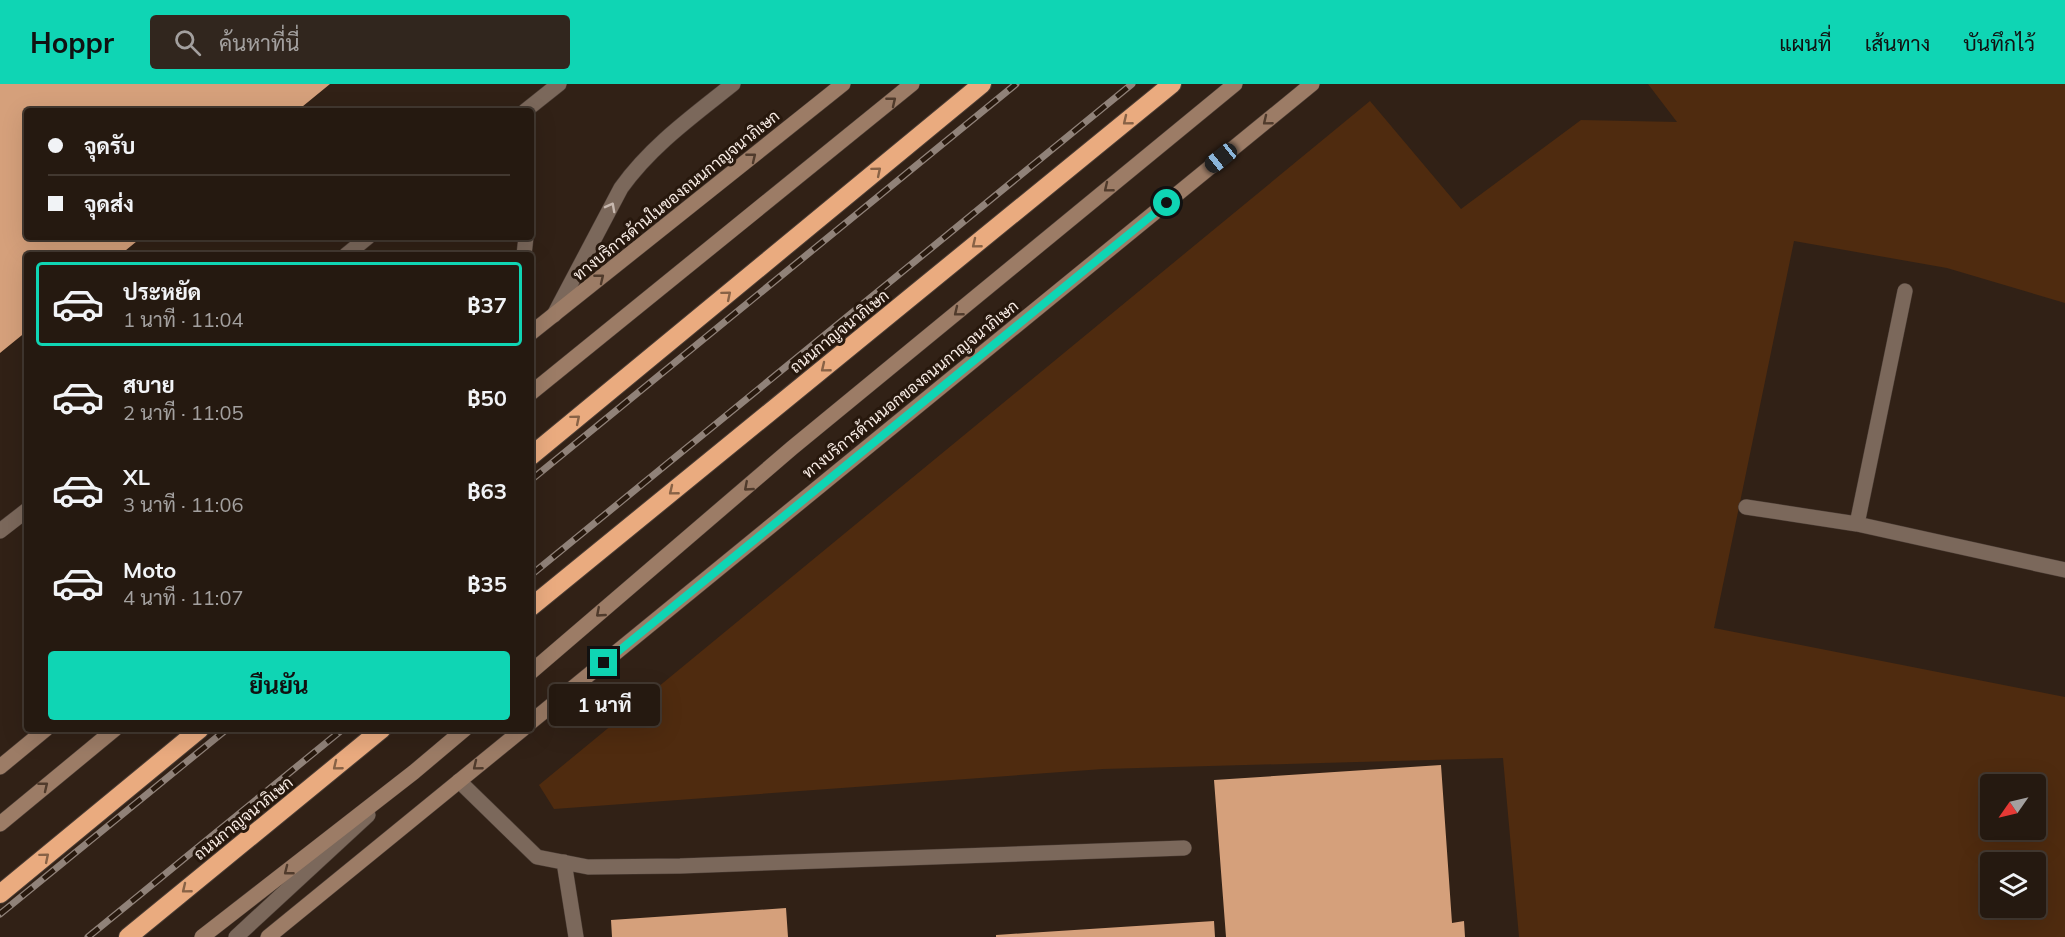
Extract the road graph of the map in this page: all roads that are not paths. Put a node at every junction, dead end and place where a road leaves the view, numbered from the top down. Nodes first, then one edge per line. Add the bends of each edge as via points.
1 (559, 84) edge
2 (733, 84) edge
3 (843, 84) edge
4 (912, 84) edge
5 (982, 84) edge
6 (1172, 84) edge
7 (1235, 84) edge
8 (1312, 84) edge
9 (529, 108) edge
10 (364, 240) edge
11 (350, 252) edge
12 (1905, 291) dead end
13 (554, 315) junction
14 (534, 331) edge
15 (534, 391) edge
16 (534, 454) edge
17 (1746, 507) dead end
18 (24, 512) edge
19 (1857, 524) junction
20 (0, 531) edge
21 (2065, 570) edge
22 (534, 606) edge
23 (534, 669) edge
24 (534, 720) edge
25 (42, 732) edge
26 (111, 732) edge
27 (196, 732) edge
28 (378, 732) edge
29 (461, 732) edge
30 (519, 732) edge
31 (0, 767) edge
32 (414, 772) junction
33 (459, 781) junction
34 (0, 824) edge
35 (1184, 848) dead end
36 (564, 862) junction
37 (0, 894) edge
38 (128, 937) edge
39 (202, 937) edge
40 (236, 937) edge
41 (268, 937) edge
42 (576, 937) edge

1 - 9 street
13 -> 2 street via 634,169 652,149
13 -> 3 main road, ทางบริการด้านในของถนนกาญจนาภิเษก
15 -> 4 main road
16 -> 5 highway
6 -> 22 highway, ถนนกาญจนาภิเษก
7 -> 23 main road via 792,448
8 -> 24 main road, ทางบริการด้านนอกของถนนกาญจนาภิเษก
10 - 11 street
12 - 19 street
13 - 14 main road, ทางบริการด้านในของถนนกาญจนาภิเษก
17 - 19 street
18 - 20 street
19 - 21 street
25 - 31 main road
34 -> 26 main road
37 -> 27 highway
28 -> 38 highway, ถนนกาญจนาภิเษก
29 - 32 main road
30 -> 33 main road
32 -> 39 main road
32 - 40 street
33 - 36 street via 537,857
33 - 41 main road
35 - 36 street via 680,866 588,867
36 - 42 street

